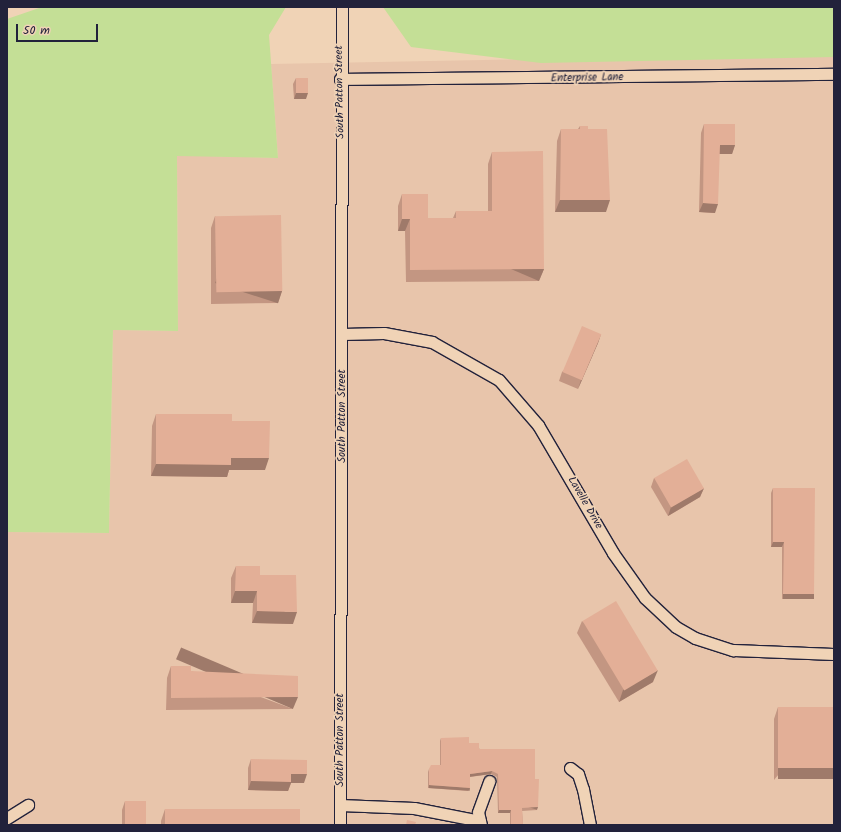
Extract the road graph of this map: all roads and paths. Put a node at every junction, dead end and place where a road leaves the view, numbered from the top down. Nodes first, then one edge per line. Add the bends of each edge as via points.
1 (342, 7) edge
2 (834, 74) edge
3 (340, 79) junction
4 (342, 334) junction
5 (834, 654) edge
6 (570, 768) dead end
7 (489, 782) dead end
8 (28, 805) dead end
9 (340, 805) junction
10 (7, 818) edge
11 (481, 823) edge
12 (340, 825) edge
13 (590, 825) edge

1 - 3 street, South Patton Street
2 - 3 street, Enterprise Lane
3 - 4 street, South Patton Street
4 - 5 street, Lavelle Drive via 384,333 432,342 499,380 538,425 613,553 645,598 676,627 695,638 734,650
4 - 9 street, South Patton Street
6 - 13 street via 578,774
7 - 11 street via 478,812
8 - 10 street
9 - 11 street via 414,808
9 - 12 street, South Patton Street

